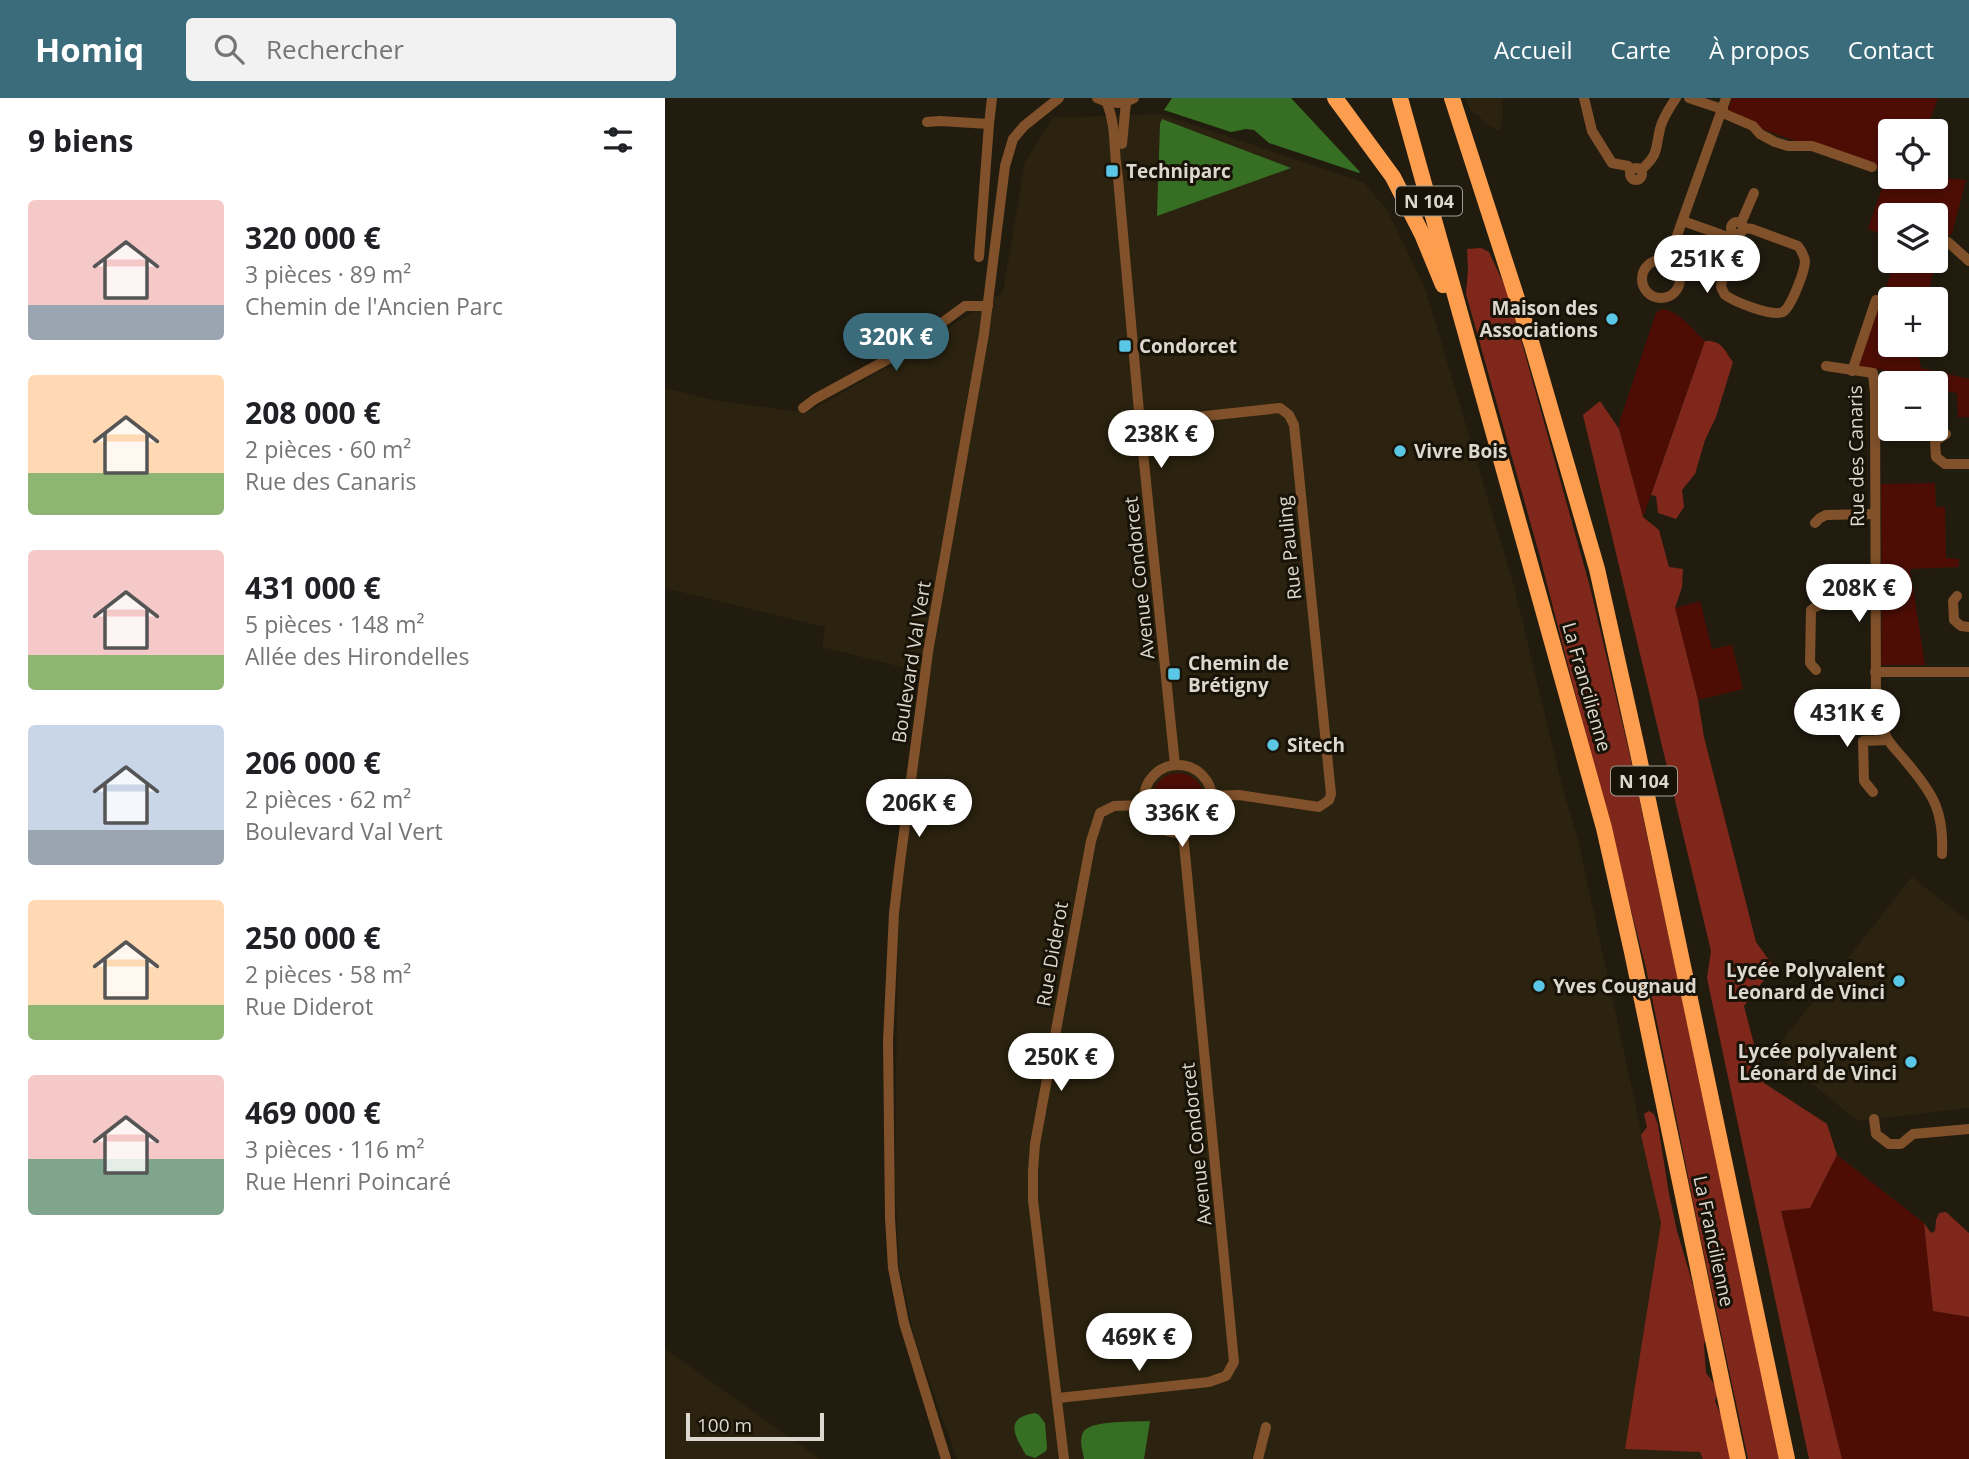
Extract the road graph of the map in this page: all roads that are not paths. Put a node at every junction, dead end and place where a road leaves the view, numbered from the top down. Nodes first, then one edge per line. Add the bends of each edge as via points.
1 (992, 98) edge
2 (1059, 98) edge
3 (1335, 98) edge
4 (1400, 98) edge
5 (1452, 98) edge
6 (1459, 98) edge
7 (1584, 98) edge
8 (1676, 98) edge
9 (1689, 98) edge
10 (1102, 100) edge
11 (1130, 100) edge
12 (1724, 104) edge
13 (1457, 115) junction
14 (927, 122) dead end
15 (989, 124) junction
16 (1872, 167) dead end
17 (1118, 178) junction
18 (1754, 193) dead end
19 (1683, 221) junction
20 (1739, 232) junction
21 (1948, 242) dead end
22 (979, 257) dead end
23 (1668, 261) dead end
24 (1969, 261) edge
25 (1876, 300) dead end
26 (1458, 305) junction
27 (988, 306) junction
28 (1826, 366) dead end
29 (1852, 371) junction
30 (803, 408) dead end
31 (1140, 423) junction
32 (1936, 441) edge
33 (1969, 464) edge
34 (1875, 514) junction
35 (1815, 523) dead end
36 (1957, 596) dead end
37 (1874, 603) junction
38 (1969, 627) edge
39 (1816, 670) dead end
40 (1875, 672) junction
41 (1969, 672) edge
42 (1888, 740) junction
43 (1175, 765) junction
44 (1873, 792) dead end
45 (1212, 796) junction
46 (1144, 804) junction
47 (1183, 833) junction
48 (1942, 854) dead end
49 (1874, 1119) dead end
50 (1969, 1129) edge
51 (1058, 1398) junction
52 (1266, 1427) dead end
53 (946, 1459) edge
54 (1064, 1459) edge
55 (1258, 1459) edge
56 (1738, 1459) edge
57 (1787, 1459) edge

1 - 15 street
2 - 27 street, Boulevard Val Vert via 1013,139 1005,166
3 - 26 highway via 1393,177 1446,291
4 - 26 highway, La Francilienne / N 104
5 - 13 highway, La Francilienne / N 104
6 - 13 highway
7 - 8 street via 1593,131 1612,163 1636,170 1653,159 1660,128
9 - 12 street
10 - 11 street
10 - 17 street, Avenue Condorcet via 1113,118
11 - 17 street, Avenue Condorcet
12 - 16 street via 1725,114 1775,142 1812,146
12 - 19 street
13 - 57 highway, La Francilienne / N 104 via 1532,345 1597,569
14 - 15 street
15 - 22 street
17 - 31 street, Avenue Condorcet
18 - 20 street
19 - 20 street
19 - 23 street
20 - 20 street via 1723,290 1728,298 1779,313 1789,307 1805,259 1798,246 1752,229
21 - 24 street
25 - 29 street
26 - 56 highway, La Francilienne / N 104 via 1604,828
27 - 30 street via 965,306 903,351
27 - 53 street, Boulevard Val Vert via 928,652 898,870 888,1041 893,1268 904,1322
28 - 29 street
29 - 34 street, Rue des Canaris via 1873,373
31 - 43 street, Avenue Condorcet
31 - 45 street, Rue Pauling via 1280,408 1294,425 1331,794 1319,807 1239,795
32 - 33 street via 1935,453 1945,464
34 - 35 street via 1826,515
34 - 37 street, Rue des Canaris
36 - 38 street via 1954,620
37 - 39 street via 1813,607 1810,663
37 - 40 street, Rue des Canaris
40 - 41 street
40 - 42 street, Rue des Canaris via 1876,700
42 - 44 street via 1863,741 1864,781
42 - 48 street, Rue des Canaris via 1931,793 1940,823
43 - 45 street via 1196,769
43 - 46 street via 1164,767 1148,782
45 - 47 street via 1208,816
46 - 47 street via 1147,815 1162,830
46 - 51 street, Rue Diderot via 1114,806 1100,813 1097,822 1035,1144 1033,1199
47 - 51 street, Avenue Condorcet via 1233,1368 1209,1382
49 - 50 street via 1877,1134 1889,1144 1901,1144 1913,1134
51 - 54 street, Rue Diderot
52 - 55 street

